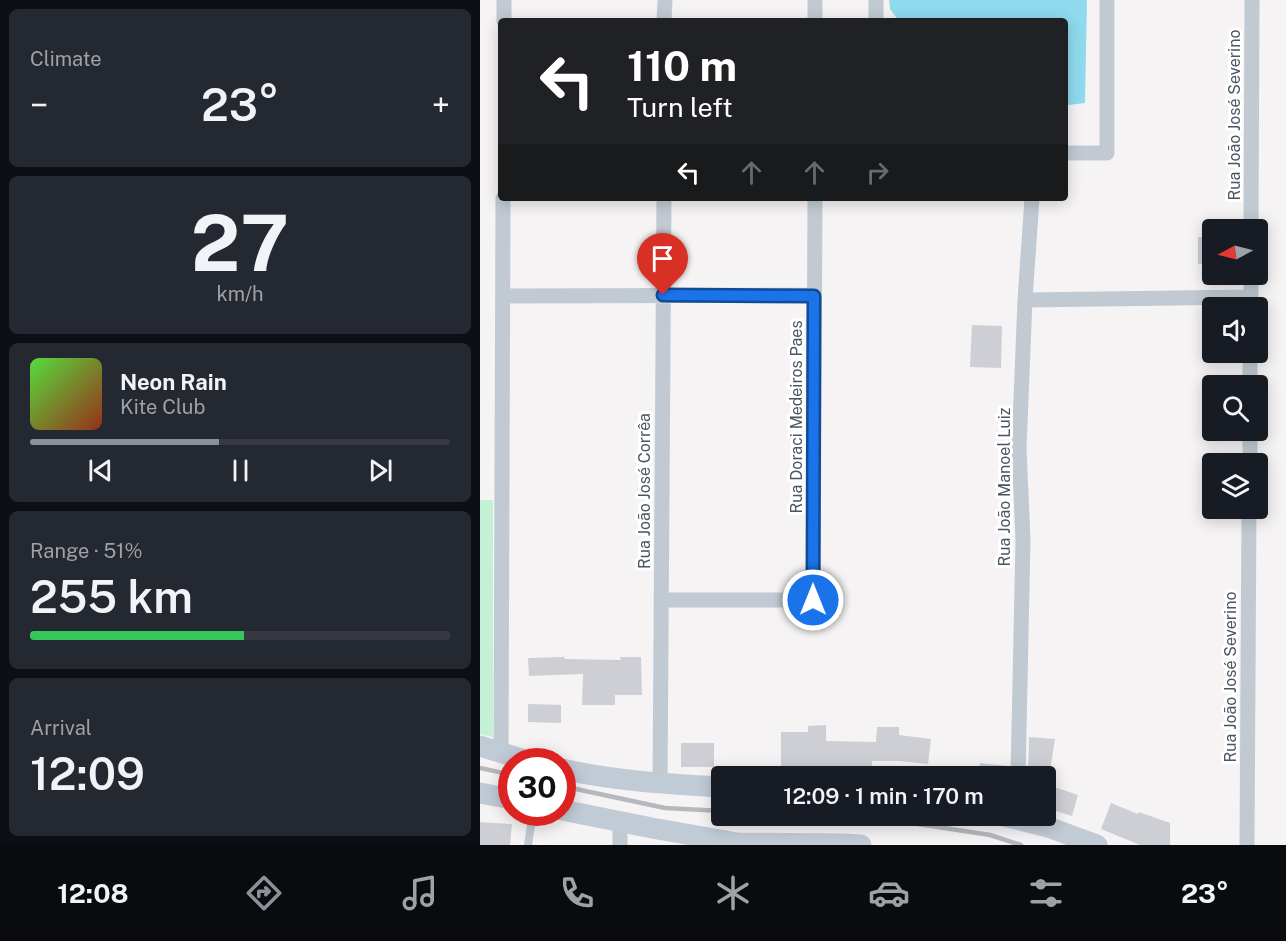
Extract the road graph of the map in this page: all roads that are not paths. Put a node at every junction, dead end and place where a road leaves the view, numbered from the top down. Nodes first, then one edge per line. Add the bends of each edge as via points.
1 (504, 0) edge
2 (664, 0) edge
3 (815, 0) edge
4 (876, 0) edge
5 (1107, 0) edge
6 (1252, 0) edge
7 (504, 18) edge
8 (664, 18) edge
9 (815, 18) edge
10 (876, 18) edge
11 (1068, 153) edge
12 (503, 201) edge
13 (664, 201) edge
14 (815, 201) edge
15 (1032, 201) edge
16 (1251, 219) edge
17 (663, 295) junction
18 (503, 296) junction
19 (814, 296) junction
20 (1025, 300) junction
21 (1202, 302) edge
22 (1249, 519) edge
23 (661, 600) junction
24 (480, 747) edge
25 (501, 748) edge
26 (498, 752) edge
27 (1018, 766) edge
28 (576, 772) edge
29 (660, 784) junction
30 (711, 787) edge
31 (480, 793) edge
32 (498, 797) edge
33 (576, 813) edge
34 (620, 821) junction
35 (531, 826) edge
36 (1044, 826) edge
37 (740, 844) edge
38 (528, 845) edge
39 (620, 845) edge
40 (861, 845) edge
41 (1097, 845) edge
42 (1247, 845) edge

1 - 7 street
2 - 8 street
3 - 9 street
4 - 10 street
5 - 11 street via 1107,153
6 - 16 street, Rua João José Severino
12 - 18 street
13 - 17 street, Rua João José Corrêa
14 - 19 street, Rua Doraci Medeiros Paes
15 - 20 street, Rua João Manoel Luiz
17 - 18 street
17 - 19 street
17 - 23 street, Rua João José Corrêa
18 - 25 street
19 - 23 street, Rua Doraci Medeiros Paes via 813,600
20 - 21 street
20 - 27 street, Rua João Manoel Luiz via 1019,448 1023,540
22 - 42 street, Rua João José Severino
23 - 29 street, Rua João José Corrêa
24 - 26 street
28 - 29 street
29 - 30 street
31 - 32 street
33 - 34 street
34 - 37 street
34 - 39 street
35 - 38 lane
36 - 41 street
37 - 40 street

